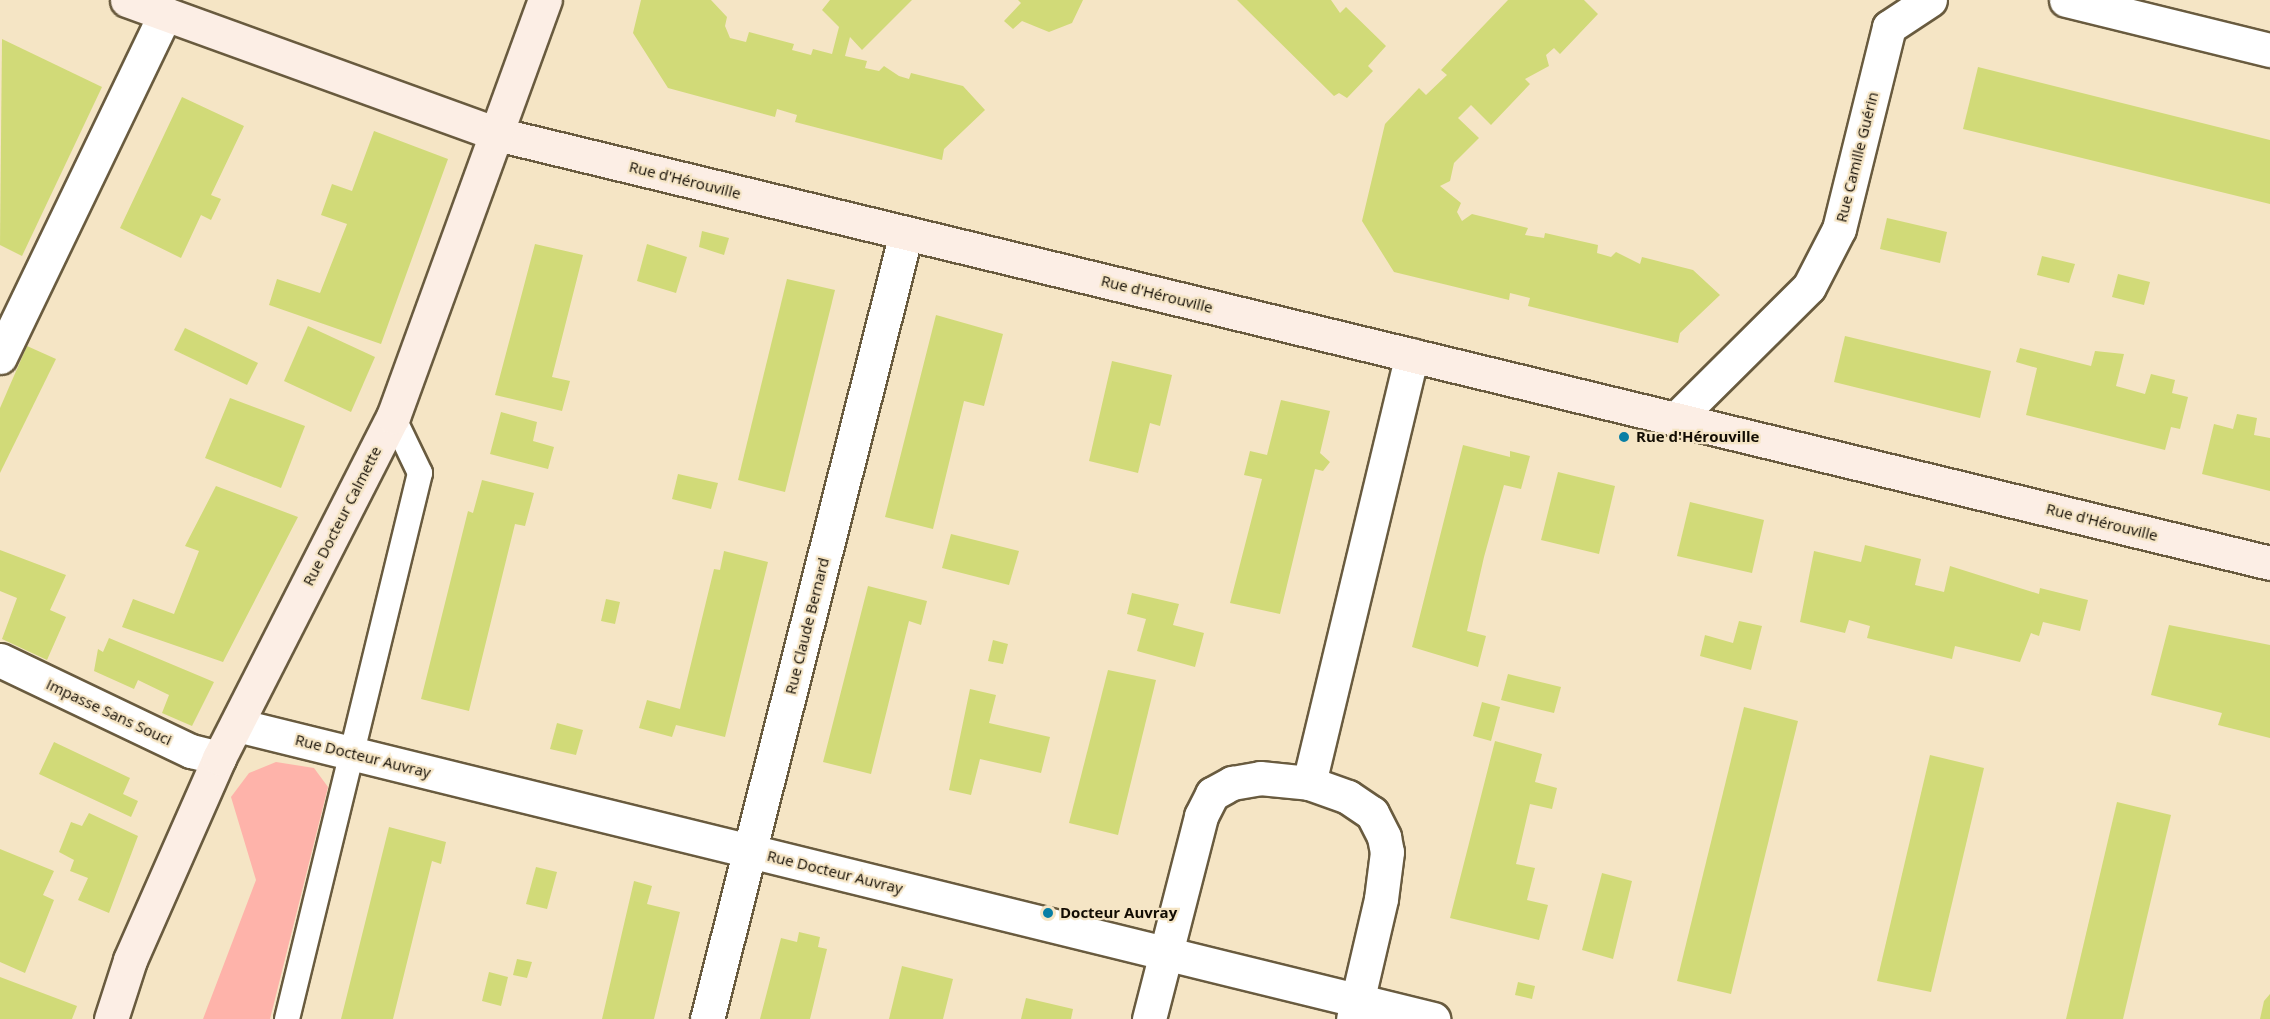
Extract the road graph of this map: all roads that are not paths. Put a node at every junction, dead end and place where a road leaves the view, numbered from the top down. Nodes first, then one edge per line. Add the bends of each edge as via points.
1 (127, 0) edge
2 (545, 0) edge
3 (1930, 0) edge
4 (2066, 0) edge
5 (165, 14) junction
6 (2270, 50) edge
7 (497, 134) junction
8 (906, 233) junction
9 (1412, 355) junction
10 (0, 357) edge
11 (393, 417) junction
12 (1676, 419) junction
13 (2270, 563) edge
14 (0, 660) edge
15 (237, 725) junction
16 (352, 753) junction
17 (219, 758) junction
18 (1309, 783) junction
19 (749, 851) junction
20 (1165, 953) junction
21 (1355, 1010) edge
22 (111, 1019) edge
23 (287, 1019) edge
24 (707, 1019) edge
25 (1149, 1019) edge
26 (1433, 1019) edge

1 - 5 street, Rue d'Hérouville
2 - 7 street, Rue Docteur Calmette
3 - 12 street, Rue Camille Guérin via 1889,27 1839,229 1809,287
4 - 6 street
5 - 7 street, Rue d'Hérouville
5 - 10 street
7 - 8 street, Rue d'Hérouville
7 - 11 street, Rue Docteur Calmette
8 - 9 street, Rue d'Hérouville
8 - 19 street, Rue Claude Bernard
9 - 12 street, Rue d'Hérouville
9 - 18 street
11 - 15 street, Rue Docteur Calmette
11 - 16 lane via 420,473
12 - 13 street, Rue d'Hérouville
14 - 17 street, Impasse Sans Souci via 191,751
15 - 16 street, Rue Docteur Auvray
15 - 17 street, Rue Docteur Calmette
16 - 19 street, Rue Docteur Auvray
16 - 23 lane
17 - 22 street, Rue Docteur Calmette via 130,960
18 - 20 street via 1260,778 1232,783 1212,794 1201,816
18 - 21 street via 1348,797 1372,813 1384,837 1387,852 1381,899
19 - 20 street, Rue Docteur Auvray
19 - 24 street, Rue Claude Bernard
20 - 21 street, Rue Docteur Auvray
20 - 25 street
21 - 26 street, Rue Docteur Auvray

